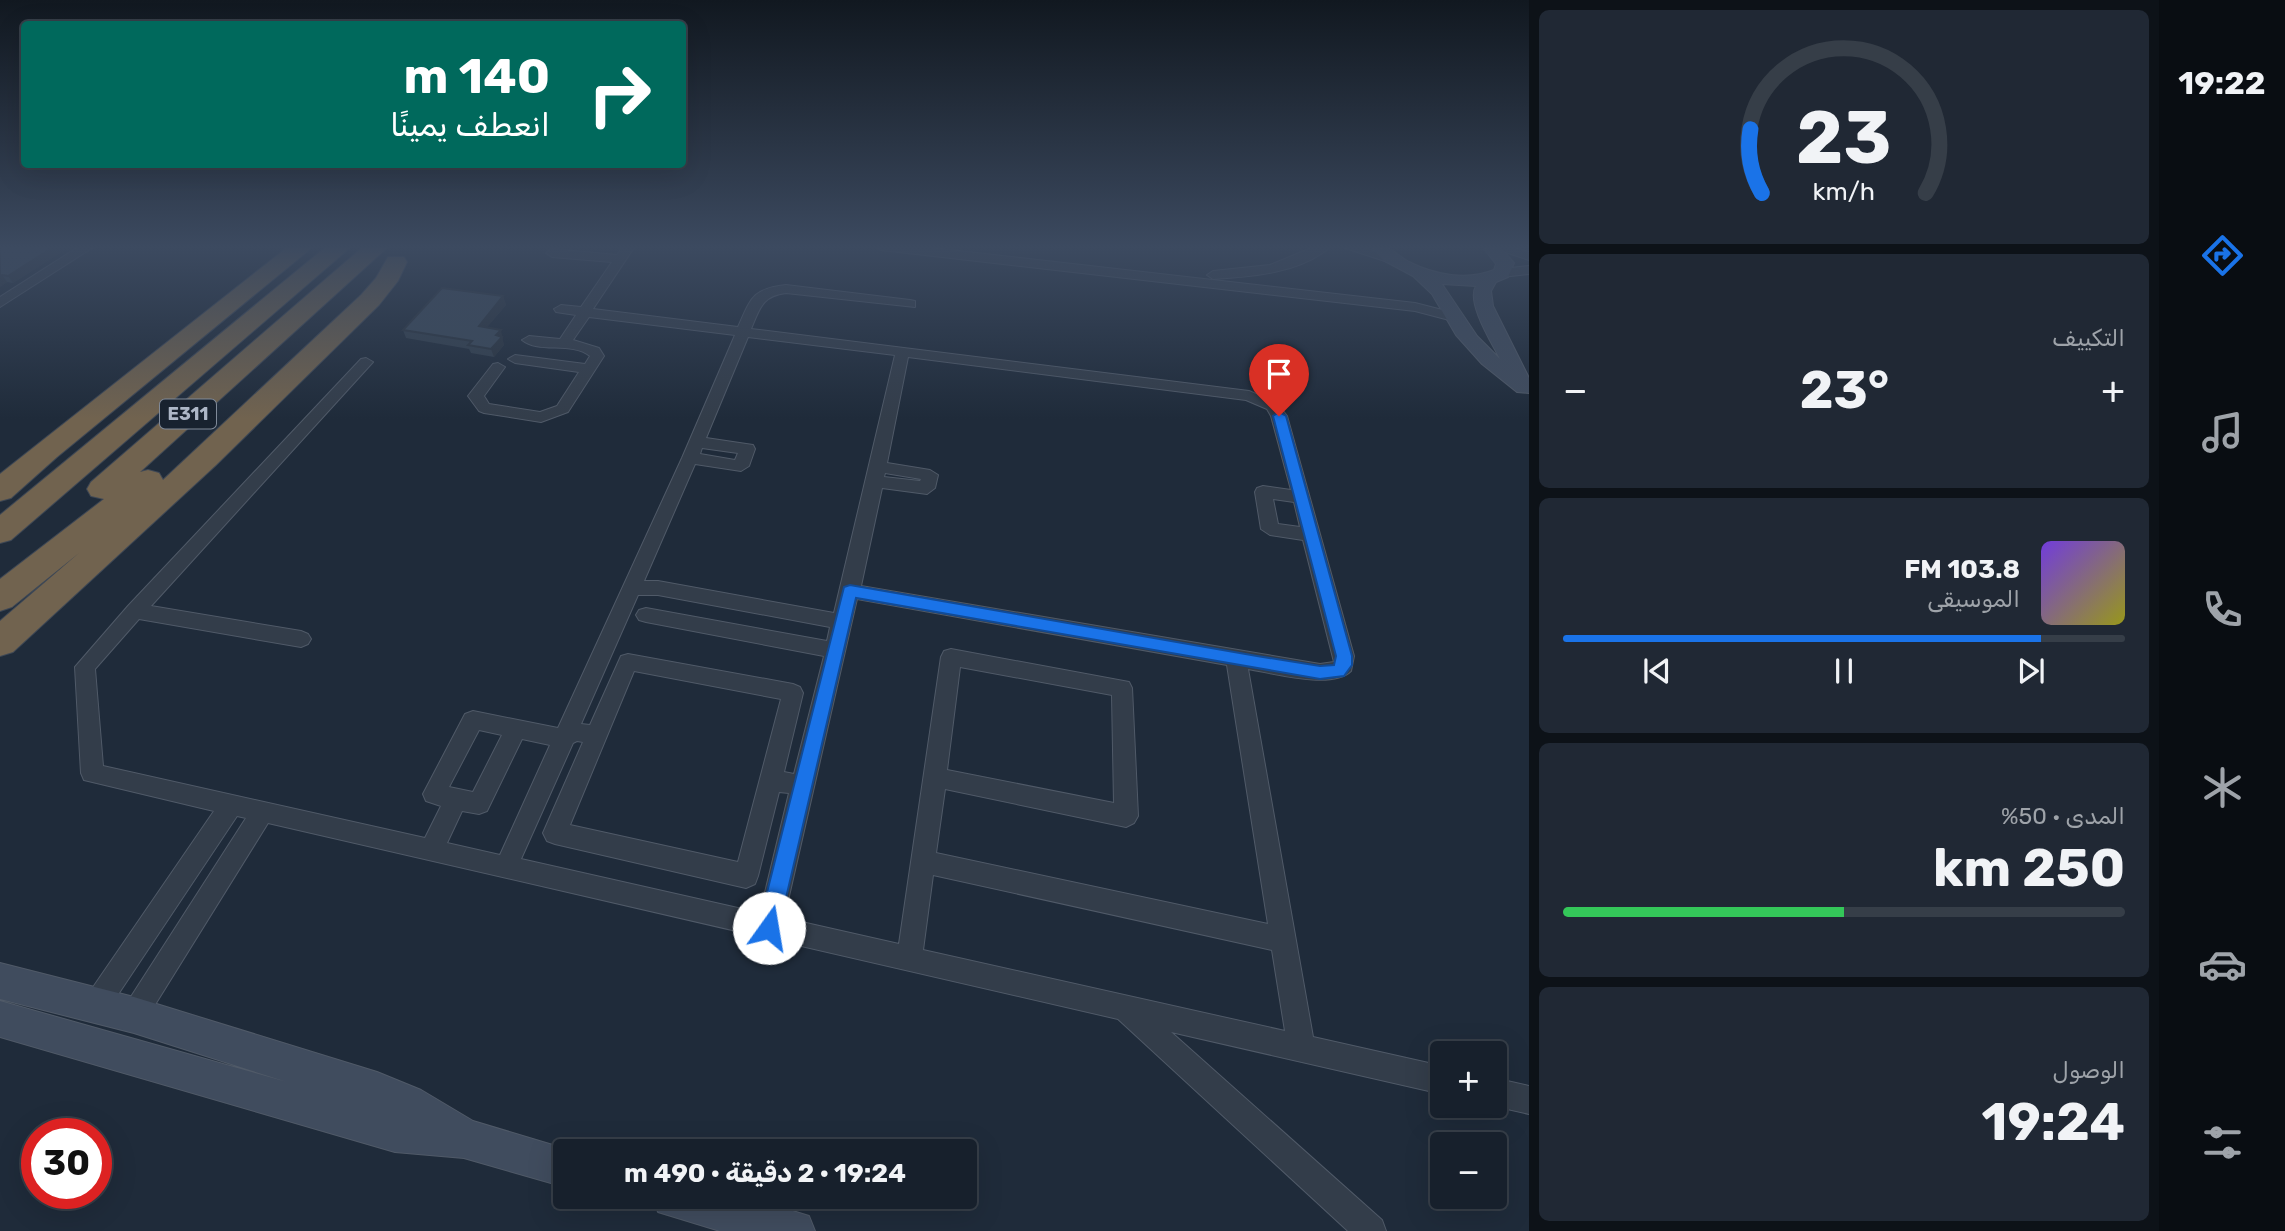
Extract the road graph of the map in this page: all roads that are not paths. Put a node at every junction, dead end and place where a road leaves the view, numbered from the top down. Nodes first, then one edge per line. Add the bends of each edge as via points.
1 (231, 303) edge
2 (273, 303) edge
3 (331, 303) edge
4 (346, 303) edge
5 (365, 303) edge
6 (591, 303) edge
7 (755, 303) edge
8 (904, 303) edge
9 (1383, 303) edge
10 (1448, 303) edge
11 (1484, 303) edge
12 (909, 304) dead end
13 (561, 309) dead end
14 (585, 312) junction
15 (1457, 318) junction
16 (743, 333) junction
17 (529, 340) dead end
18 (564, 343) junction
19 (902, 354) junction
20 (515, 359) dead end
21 (366, 362) dead end
22 (498, 367) dead end
23 (588, 369) junction
24 (1526, 393) edge
25 (47, 450) junction
26 (0, 481) edge
27 (0, 491) edge
28 (1302, 498) junction
29 (0, 532) edge
30 (1311, 535) junction
31 (0, 585) edge
32 (631, 588) junction
33 (658, 588) junction
34 (850, 591) junction
35 (0, 598) edge
36 (135, 611) junction
37 (618, 615) junction
38 (646, 615) junction
39 (812, 617) junction
40 (841, 622) junction
41 (301, 639) dead end
42 (0, 642) edge
43 (804, 644) junction
44 (835, 650) junction
45 (1236, 659) junction
46 (516, 729) junction
47 (597, 735) junction
48 (562, 738) junction
49 (935, 777) junction
50 (771, 780) junction
51 (802, 786) junction
52 (456, 799) junction
53 (232, 804) junction
54 (262, 813) junction
55 (431, 850) junction
56 (924, 862) junction
57 (506, 867) junction
58 (769, 928) junction
59 (1283, 940) junction
60 (909, 960) junction
61 (0, 981) edge
62 (96, 1005) junction
63 (1127, 1011) junction
64 (134, 1015) junction
65 (0, 1018) edge
66 (1301, 1048) junction
67 (1430, 1077) edge
68 (1507, 1095) edge
69 (1529, 1100) edge
70 (464, 1138) junction
71 (553, 1164) edge
72 (716, 1209) edge
73 (794, 1231) edge
74 (1371, 1231) edge

1 - 25 highway
2 - 29 highway, E311
3 - 31 highway, E311 via 129,464
4 - 35 highway via 294,356
5 - 42 highway via 206,458
6 - 14 street
7 - 16 street
8 - 12 street
9 - 15 street
10 - 15 street
11 - 24 street
13 - 14 street
14 - 16 street
14 - 18 street
15 - 24 street via 1476,348
16 - 19 street
16 - 32 street
17 - 18 street
18 - 23 street via 594,351 597,356
19 - 28 street via 1249,396 1272,406 1279,416
19 - 34 street
20 - 23 street
21 - 36 street
22 - 23 street via 476,396 484,408 541,416 563,409
25 - 26 highway
25 - 27 highway
28 - 30 street
28 - 30 street via 1263,492 1270,529
30 - 45 street via 1344,665 1338,671 1320,672
32 - 33 street
32 - 37 street
33 - 38 street
33 - 39 street
34 - 40 street
34 - 45 street
36 - 41 street
36 - 53 street via 85,667 92,773
37 - 38 street
37 - 48 street
38 - 43 street
39 - 40 street
39 - 43 street
40 - 44 street
43 - 44 street
44 - 51 street
45 - 59 street
46 - 48 street
46 - 52 street via 479,804
46 - 52 street via 473,720 434,794
47 - 48 street via 576,732
47 - 50 street via 628,662 793,693
47 - 50 street via 555,833 746,876
48 - 57 street
49 - 49 street via 951,657 1122,688 1126,816
49 - 56 street
50 - 51 street
51 - 58 street
52 - 55 street
53 - 54 street
53 - 62 street
54 - 55 street
54 - 64 street
55 - 57 street
56 - 59 street
56 - 60 street
57 - 58 street
58 - 60 street
59 - 66 street
60 - 63 street
61 - 62 street
62 - 64 street
63 - 66 street
63 - 74 street
64 - 70 street via 377,1091
65 - 70 street via 395,1132
66 - 67 street
68 - 69 street
70 - 71 street
72 - 73 street

